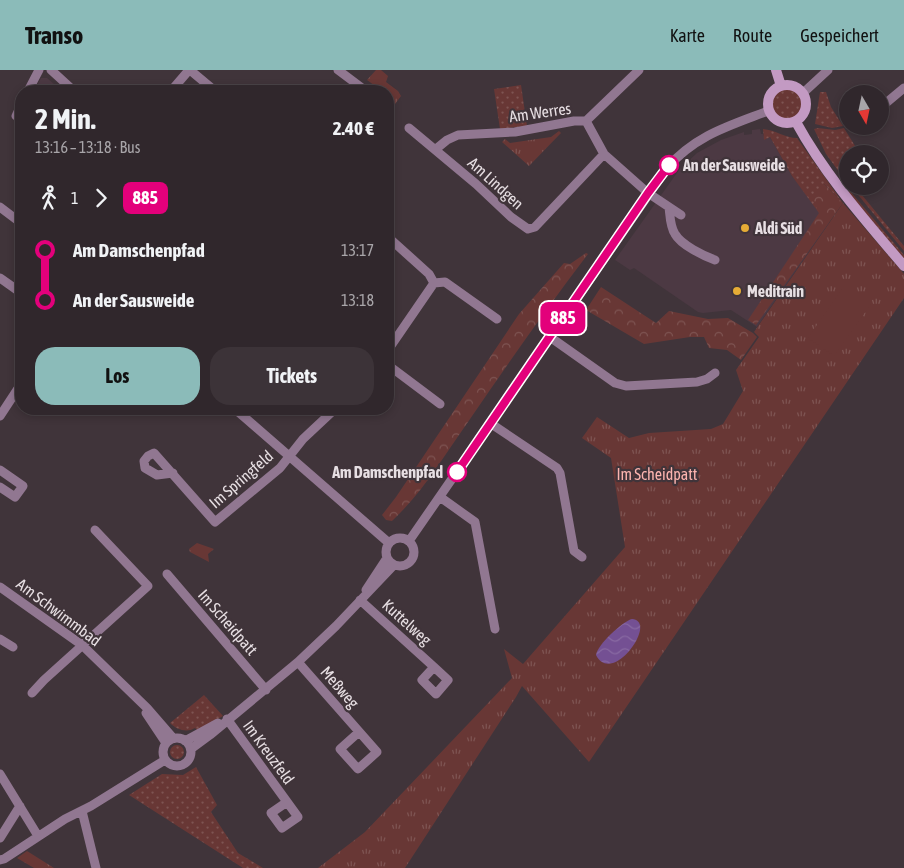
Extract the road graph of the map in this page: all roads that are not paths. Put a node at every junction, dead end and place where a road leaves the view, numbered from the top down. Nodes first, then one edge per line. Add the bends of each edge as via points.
1 (39, 70) edge
2 (51, 70) edge
3 (190, 70) edge
4 (338, 70) edge
5 (639, 70) edge
6 (776, 70) edge
7 (828, 70) edge
8 (31, 85) edge
9 (67, 85) edge
10 (177, 85) edge
11 (208, 85) edge
12 (358, 85) edge
13 (781, 86) junction
14 (904, 88) edge
15 (803, 93) junction
16 (889, 100) edge
17 (768, 111) junction
18 (586, 121) junction
19 (796, 122) junction
20 (409, 128) dead end
21 (436, 149) junction
22 (604, 154) junction
23 (648, 193) junction
24 (0, 207) edge
25 (669, 207) junction
26 (681, 215) dead end
27 (15, 218) edge
28 (394, 242) edge
29 (715, 260) dead end
30 (904, 266) edge
31 (0, 278) edge
32 (434, 282) junction
33 (15, 289) edge
34 (497, 319) dead end
35 (550, 337) junction
36 (394, 341) edge
37 (394, 370) edge
38 (714, 373) dead end
39 (15, 393) edge
40 (440, 404) dead end
41 (242, 415) edge
42 (328, 415) edge
43 (0, 416) edge
44 (490, 423) junction
45 (289, 456) junction
46 (3, 473) edge
47 (173, 473) dead end
48 (0, 487) edge
49 (440, 497) junction
50 (95, 530) dead end
51 (409, 541) junction
52 (389, 543) junction
53 (387, 558) junction
54 (582, 558) dead end
55 (394, 565) junction
56 (167, 574) dead end
57 (0, 587) edge
58 (362, 598) junction
59 (495, 629) dead end
60 (0, 638) edge
61 (82, 645) junction
62 (13, 647) dead end
63 (298, 662) junction
64 (434, 667) dead end
65 (266, 690) junction
66 (32, 693) dead end
67 (227, 719) junction
68 (360, 732) dead end
69 (169, 741) junction
70 (188, 745) junction
71 (166, 760) junction
72 (0, 774) edge
73 (287, 802) dead end
74 (20, 806) junction
75 (82, 811) junction
76 (38, 836) junction
77 (0, 838) edge
78 (0, 860) edge
79 (96, 868) edge

1 - 8 street
2 - 9 street
3 - 10 street
3 - 11 street
4 - 12 street
5 - 18 street
6 - 13 main road
7 - 15 street
13 - 15 main road via 795,86
13 - 17 main road via 769,96
14 - 16 street
15 - 19 main road via 806,111
17 - 19 main road via 780,123
17 - 23 street via 717,130 694,143 671,163
18 - 21 street, Am Werres via 515,132 458,135
18 - 22 street, Am Werres
19 - 30 main road via 829,175
20 - 21 street, Am Lindgen
21 - 22 street, Am Lindgen via 528,229 535,227
22 - 23 street, Am Werres
23 - 25 street
23 - 35 street
24 - 27 street
25 - 26 street
25 - 29 street via 674,234 702,255
28 - 32 street
31 - 33 street
32 - 34 street via 445,282
32 - 36 street
35 - 38 street via 615,383 626,386 697,382
35 - 44 street
37 - 40 street
39 - 43 street
41 - 45 street
42 - 45 street
44 - 49 street
44 - 54 street via 557,468 574,551
45 - 47 street, Im Springfeld via 280,468 215,522
45 - 52 street
46 - 48 street
46 - 48 street via 23,486 15,497
49 - 51 street
49 - 59 street via 475,522
50 - 61 street via 148,586
51 - 52 street via 396,538
51 - 55 street via 414,549 413,558 403,566
52 - 53 street
53 - 55 street
53 - 58 street
55 - 58 street
56 - 65 street, Im Scheidpatt
57 - 61 street, Am Schwimmbad
58 - 63 street
58 - 64 street, Kuttelweg
60 - 62 street
61 - 66 street
61 - 69 street, Am Schwimmbad via 141,704
63 - 65 street
63 - 68 street, Meßweg
65 - 67 street
67 - 70 street
67 - 73 street, Im Kreuzfeld
69 - 70 street via 181,739
69 - 71 street via 163,752
70 - 71 street via 190,758 183,765 173,766
71 - 75 street
72 - 74 street
74 - 76 street
74 - 77 street
75 - 76 street
75 - 79 street
76 - 78 street

